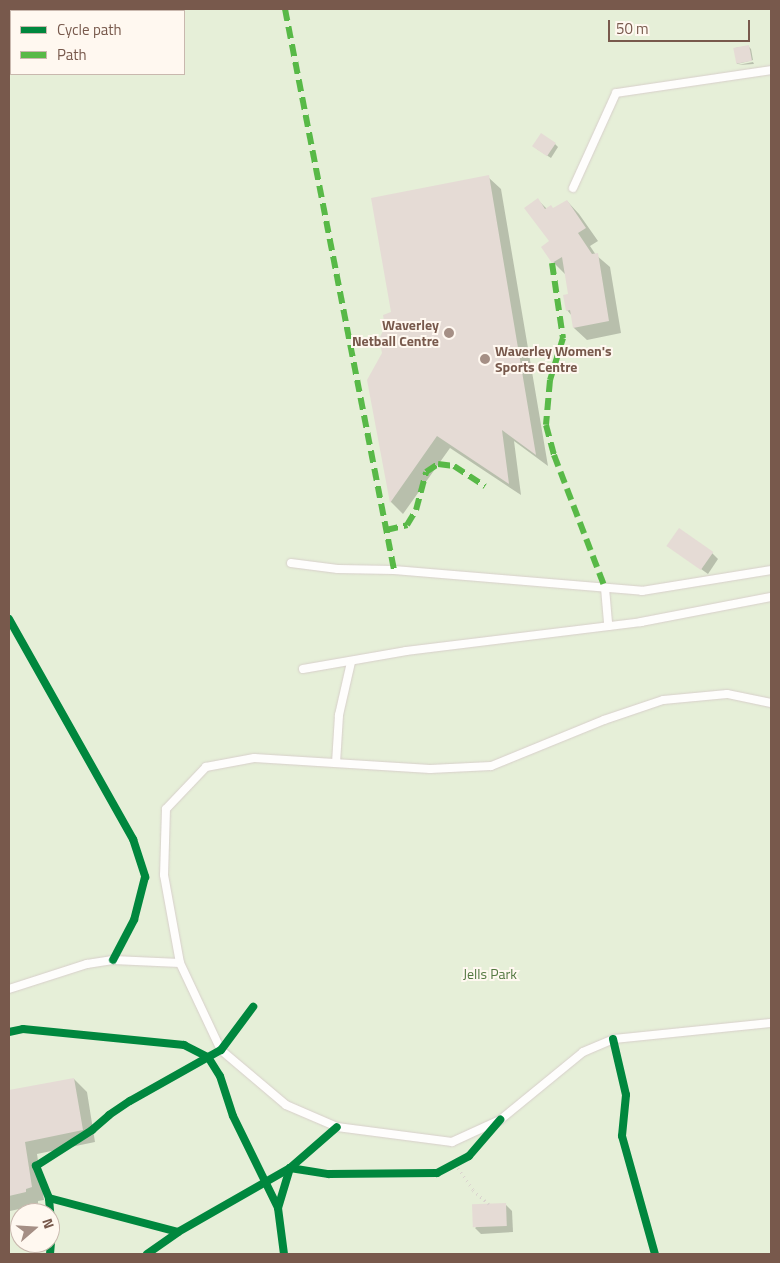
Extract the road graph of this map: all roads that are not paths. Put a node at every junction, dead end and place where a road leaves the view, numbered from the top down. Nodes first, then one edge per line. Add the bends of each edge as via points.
1 (771, 70) edge
2 (573, 188) dead end
3 (291, 563) dead end
4 (771, 570) edge
5 (605, 588) junction
6 (771, 597) edge
7 (608, 626) junction
8 (351, 662) junction
9 (303, 669) dead end
10 (771, 704) edge
11 (336, 763) junction
12 (180, 963) junction
13 (9, 988) edge
14 (771, 1024) edge

1 - 2 lane via 616,93
3 - 5 lane
4 - 5 lane via 642,591
5 - 7 lane
6 - 7 lane
7 - 8 lane via 406,651
8 - 9 lane
8 - 11 lane via 339,715
10 - 11 lane via 728,694 663,700 491,766 430,769
11 - 12 lane via 254,758 206,767 166,809 164,876
12 - 13 lane via 114,960 87,964
12 - 14 lane via 221,1050 286,1105 337,1127 452,1142 500,1120 583,1052 613,1038

